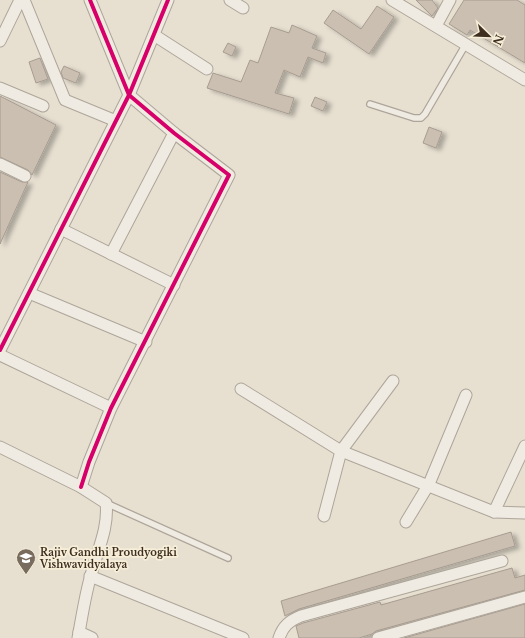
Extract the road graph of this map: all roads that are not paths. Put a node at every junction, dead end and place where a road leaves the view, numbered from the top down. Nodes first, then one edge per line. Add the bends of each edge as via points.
1 (20, 0) edge
2 (24, 0) edge
3 (90, 0) edge
4 (168, 0) edge
5 (230, 0) edge
6 (392, 0) edge
7 (450, 0) edge
8 (243, 8) dead end
9 (436, 26) junction
10 (3, 27) edge
11 (154, 35) junction
12 (0, 41) edge
13 (466, 44) junction
14 (207, 69) dead end
15 (525, 80) edge
16 (0, 88) edge
17 (129, 95) junction
18 (370, 104) dead end
19 (43, 106) dead end
20 (116, 121) junction
21 (174, 133) junction
22 (0, 164) edge
23 (25, 176) dead end
24 (61, 229) junction
25 (111, 254) junction
26 (174, 285) junction
27 (29, 293) junction
28 (146, 342) junction
29 (0, 350) edge
30 (0, 356) edge
31 (393, 381) dead end
32 (241, 389) dead end
33 (466, 395) dead end
34 (111, 408) junction
35 (525, 446) edge
36 (0, 448) edge
37 (341, 450) junction
38 (429, 484) junction
39 (81, 487) junction
40 (106, 503) junction
41 (494, 512) junction
42 (525, 513) edge
43 (324, 516) dead end
44 (406, 522) dead end
45 (228, 558) dead end
46 (502, 561) dead end
47 (90, 576) junction
48 (525, 597) edge
49 (79, 635) edge
50 (231, 636) edge
51 (92, 638) edge
52 (243, 638) edge
53 (279, 638) edge
54 (378, 638) edge

1 - 10 street
2 - 20 street via 65,100
3 - 17 street
4 - 11 street
5 - 8 street
6 - 9 street
7 - 9 street
9 - 13 street
10 - 12 street
11 - 14 street
11 - 17 street
13 - 15 street
13 - 18 lane via 426,114 421,118
16 - 19 street
17 - 20 street
17 - 21 street
20 - 24 street
21 - 25 street
21 - 26 street via 229,175
22 - 23 street
24 - 25 street
24 - 27 street
25 - 26 street
26 - 28 street
27 - 28 street
27 - 29 street
28 - 34 street
30 - 34 street
31 - 37 street
32 - 37 street
33 - 38 street
34 - 39 street
35 - 41 street
36 - 39 street
37 - 38 street
37 - 43 street
38 - 41 street
38 - 44 street
39 - 40 street
40 - 45 lane
40 - 47 street via 106,522
41 - 42 street
46 - 53 street via 301,616 287,623
47 - 49 street
47 - 50 street
48 - 54 street
49 - 51 street
50 - 52 street

